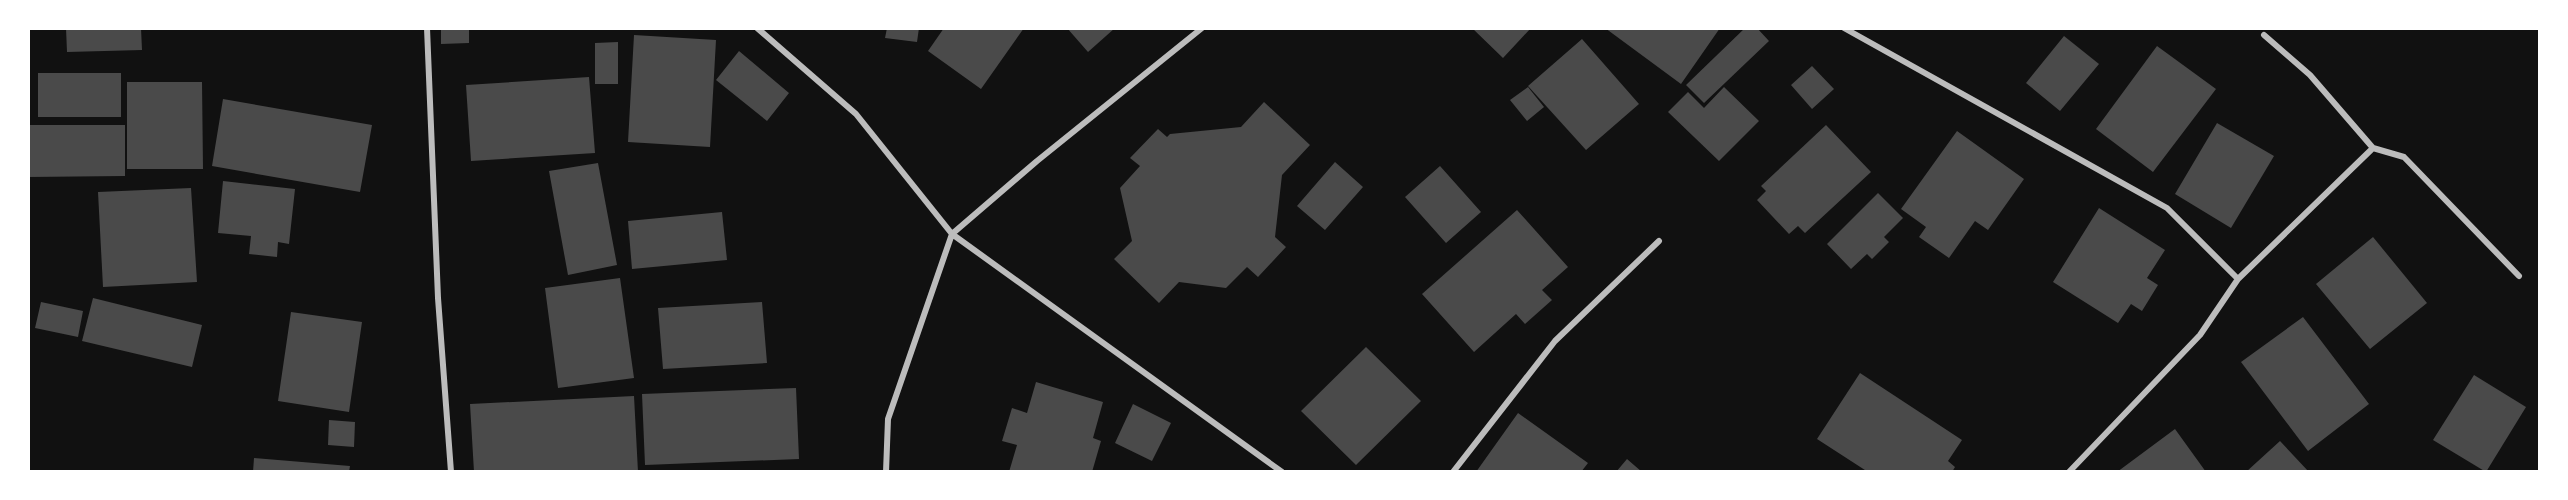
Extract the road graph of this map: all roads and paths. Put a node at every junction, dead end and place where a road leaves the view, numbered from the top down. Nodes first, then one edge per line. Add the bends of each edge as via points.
1 (427, 28) edge
2 (758, 28) edge
3 (1202, 28) edge
4 (1844, 28) edge
5 (2264, 35) dead end
6 (2373, 148) junction
7 (952, 234) junction
8 (1659, 241) dead end
9 (2519, 276) dead end
10 (2238, 279) junction
11 (451, 471) edge
12 (886, 471) edge
13 (1282, 471) edge
14 (1453, 471) edge
15 (2069, 471) edge

1 - 11 street via 438,298
2 - 7 street via 856,114
3 - 7 street
4 - 10 street via 2167,208
5 - 6 street via 2310,75
6 - 9 street via 2404,158
6 - 10 street
7 - 12 street via 888,419
7 - 13 street
8 - 14 street via 1555,341
10 - 15 street via 2200,336

